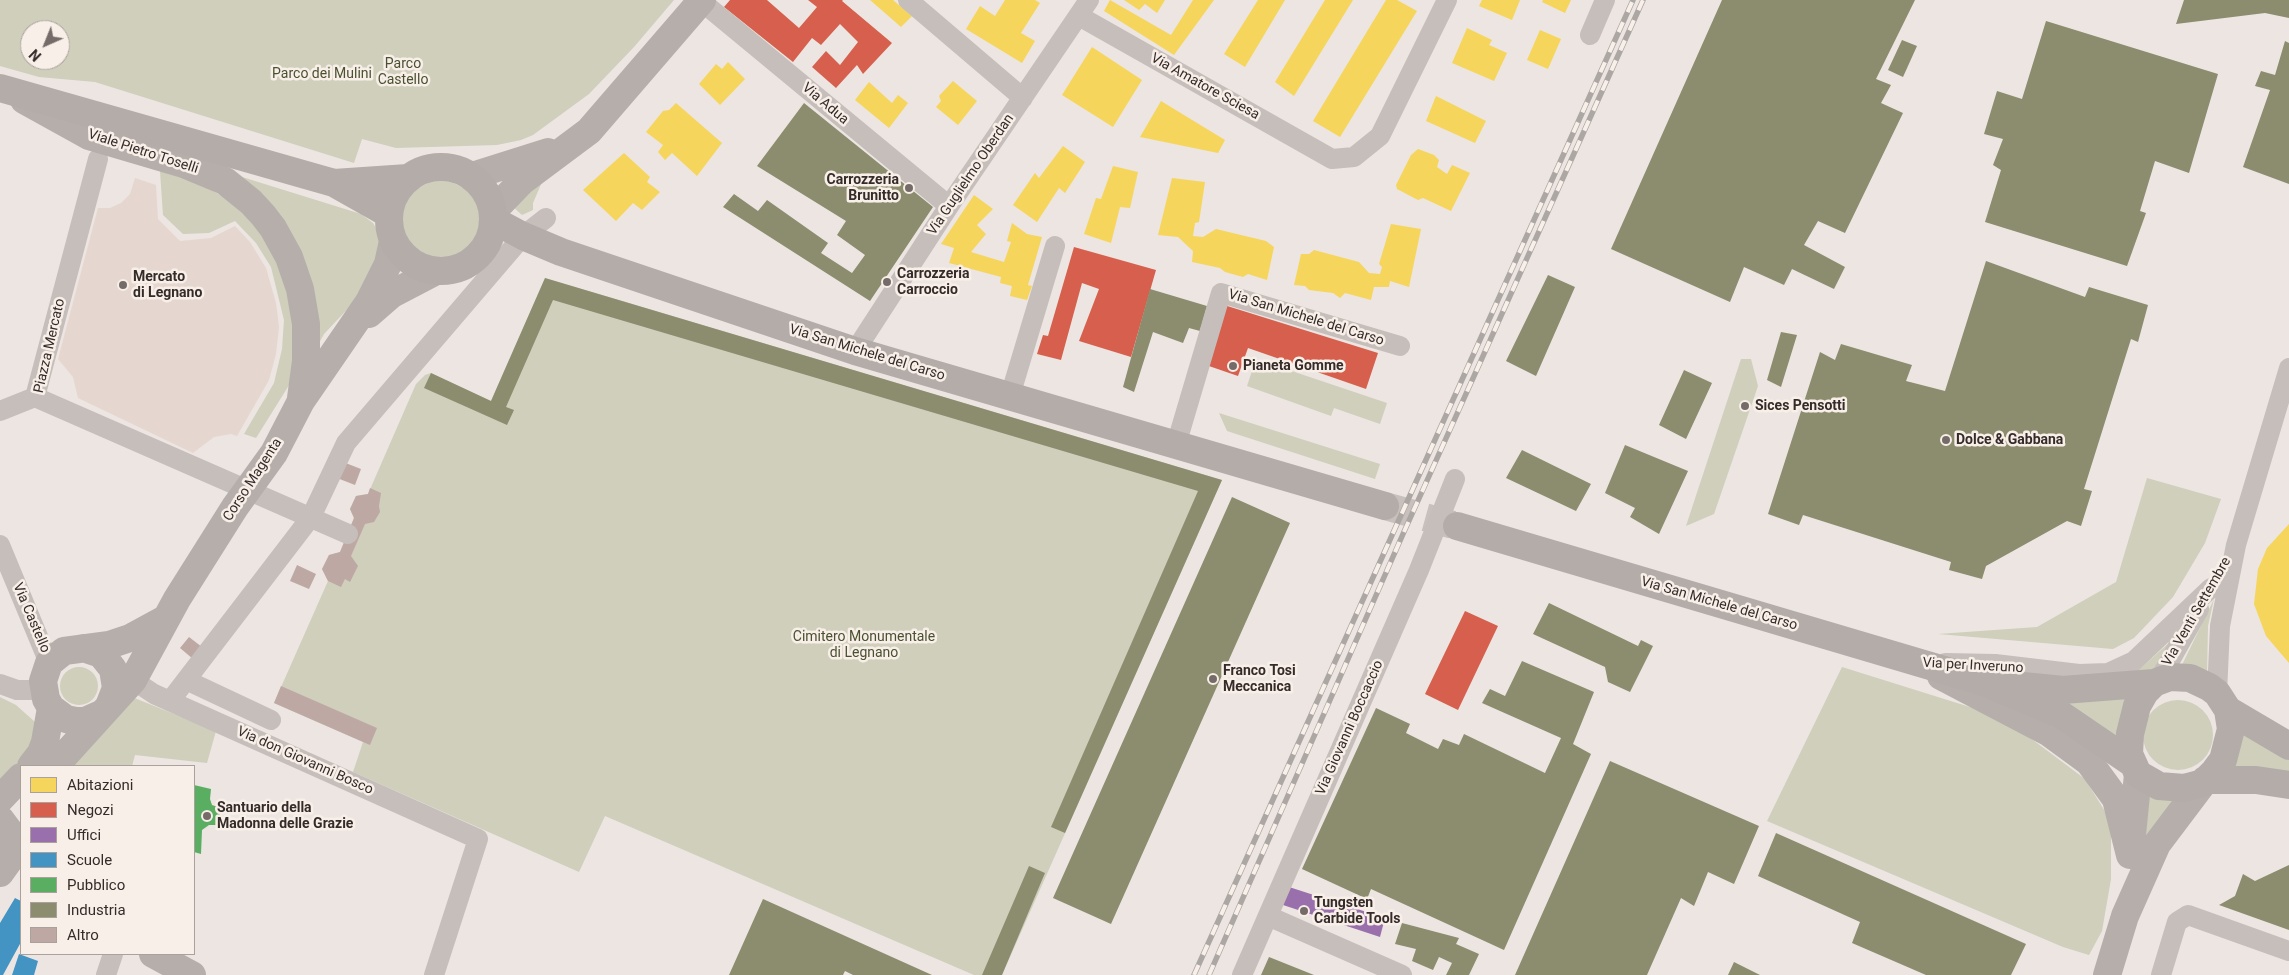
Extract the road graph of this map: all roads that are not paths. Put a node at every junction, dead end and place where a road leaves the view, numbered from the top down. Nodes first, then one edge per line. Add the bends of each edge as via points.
1 (908, 0) edge
2 (1447, 0) edge
3 (1605, 0) edge
4 (702, 1) edge
5 (1084, 8) edge
6 (1590, 34) dead end
7 (2, 88) edge
8 (1023, 98) junction
9 (571, 145) junction
10 (98, 159) dead end
11 (472, 176) junction
12 (408, 178) junction
13 (334, 183) junction
14 (949, 206) junction
15 (389, 214) junction
16 (493, 215) junction
17 (546, 218) dead end
18 (393, 241) junction
19 (518, 242) junction
20 (1055, 246) dead end
21 (484, 250) junction
22 (436, 271) junction
23 (342, 342) junction
24 (1400, 346) dead end
25 (855, 351) junction
26 (2289, 368) edge
27 (1010, 396) junction
28 (35, 397) junction
29 (301, 401) junction
30 (0, 411) edge
31 (1176, 445) junction
32 (1455, 479) dead end
33 (248, 490) junction
34 (1385, 506) tunnel mouth
35 (311, 518) junction
36 (1457, 526) tunnel mouth
37 (348, 534) dead end
38 (0, 545) edge
39 (2236, 545) junction
40 (2211, 588) junction
41 (165, 618) junction
42 (83, 648) junction
43 (50, 663) junction
44 (1916, 663) junction
45 (134, 680) junction
46 (186, 680) junction
47 (1981, 681) junction
48 (2156, 682) junction
49 (0, 684) edge
50 (47, 699) junction
51 (170, 701) junction
52 (2222, 702) junction
53 (106, 709) junction
54 (271, 720) dead end
55 (2289, 746) edge
56 (32, 765) edge
57 (56, 765) edge
58 (2135, 768) junction
59 (20, 778) edge
60 (2204, 781) junction
61 (2289, 785) edge
62 (0, 799) edge
63 (20, 804) edge
64 (4, 825) edge
65 (2130, 855) junction
66 (9, 873) edge
67 (1268, 916) junction
68 (2125, 916) junction
69 (2289, 951) edge
70 (113, 955) edge
71 (155, 955) edge
72 (106, 975) edge
73 (192, 975) edge
74 (434, 975) edge
75 (1242, 975) edge
76 (1402, 975) edge
77 (2107, 975) edge
78 (2161, 975) edge

1 - 8 street
2 - 5 street, Via Amatore Sciesa via 1380,136 1354,157 1332,159
3 - 6 street
4 - 9 street via 600,120
4 - 14 street, Via Adua
5 - 8 street, Via Guglielmo Oberdan
7 - 13 main road, Viale Pietro Toselli
7 - 29 street, Viale Pietro Toselli via 89,136 184,164 225,182 251,202 282,242 300,289 306,324
8 - 14 street, Via Guglielmo Oberdan
9 - 11 street
9 - 16 street via 522,181
10 - 28 street, Piazza Mercato
11 - 12 main road via 460,170 432,167
11 - 16 main road via 489,197
12 - 13 main road, Viale Pietro Toselli
12 - 15 main road via 398,188
13 - 15 main road, Viale Pietro Toselli
14 - 25 street, Via Guglielmo Oberdan
15 - 18 main road
16 - 19 main road, Via San Michele del Carso
16 - 21 main road via 490,238
17 - 19 street
18 - 22 main road via 410,262
18 - 23 street, Corso Magenta via 382,280
19 - 21 main road, Via San Michele del Carso
19 - 25 main road, Via San Michele del Carso via 561,252
19 - 35 street via 346,443
20 - 27 street
21 - 22 main road via 463,267
22 - 23 street, Corso Magenta via 392,294
23 - 29 street, Corso Magenta
24 - 31 street, Via San Michele del Carso via 1221,293
25 - 27 main road, Via San Michele del Carso
26 - 39 street, Via Venti Settembre
27 - 31 main road, Via San Michele del Carso
28 - 30 street
28 - 33 street, Piazza Mercato
29 - 33 street, Corso Magenta via 274,453
31 - 34 main road, Via San Michele del Carso
32 - 67 street, Via Giovanni Boccaccio via 1419,570
33 - 35 street, Piazza Mercato
33 - 41 street, Corso Magenta
35 - 37 street, Piazza Mercato
35 - 46 street
36 - 44 main road, Via San Michele del Carso
38 - 43 street, Via Castello
39 - 40 street, Via Venti Settembre
39 - 52 street, Via Venti Settembre via 2220,626
40 - 44 street, Via per Inveruno via 2134,661 2108,673 2078,674 1995,664
40 - 48 street, Via Venti Settembre
41 - 42 street, Corso Magenta via 130,638
41 - 45 street, Corso Magenta
42 - 43 street, Corso Magenta via 64,651
42 - 53 street, Corso Magenta via 101,654 113,669 116,688
43 - 50 street via 45,671
44 - 47 main road, Via San Michele del Carso
44 - 65 street, Via per Inveruno via 2048,732 2090,762 2116,799
45 - 51 street, Via don Giovanni Bosco
45 - 53 street, Corso Magenta
46 - 51 street
46 - 54 street
47 - 48 main road, Via per Inveruno via 2063,690
47 - 58 main road, Via per Inveruno via 2060,714
48 - 52 main road via 2170,677 2190,678 2209,687
48 - 58 main road via 2137,706 2130,734 2129,754
49 - 50 street
50 - 53 street, Corso Magenta via 66,719 76,721 85,721
50 - 56 street via 44,748
51 - 74 street, Via don Giovanni Bosco via 478,840
52 - 55 main road
52 - 60 main road via 2231,729 2227,748 2223,760
53 - 57 street, Corso Magenta
58 - 60 main road via 2159,786 2172,789
58 - 65 street
59 - 62 street
60 - 61 main road via 2256,780
60 - 68 street via 2156,844
63 - 64 street
64 - 66 street via 12,849
65 - 68 street
67 - 75 street, Via Giovanni Boccaccio
67 - 76 street
68 - 77 street
69 - 78 street via 2188,915 2176,922
70 - 72 street
71 - 73 street

